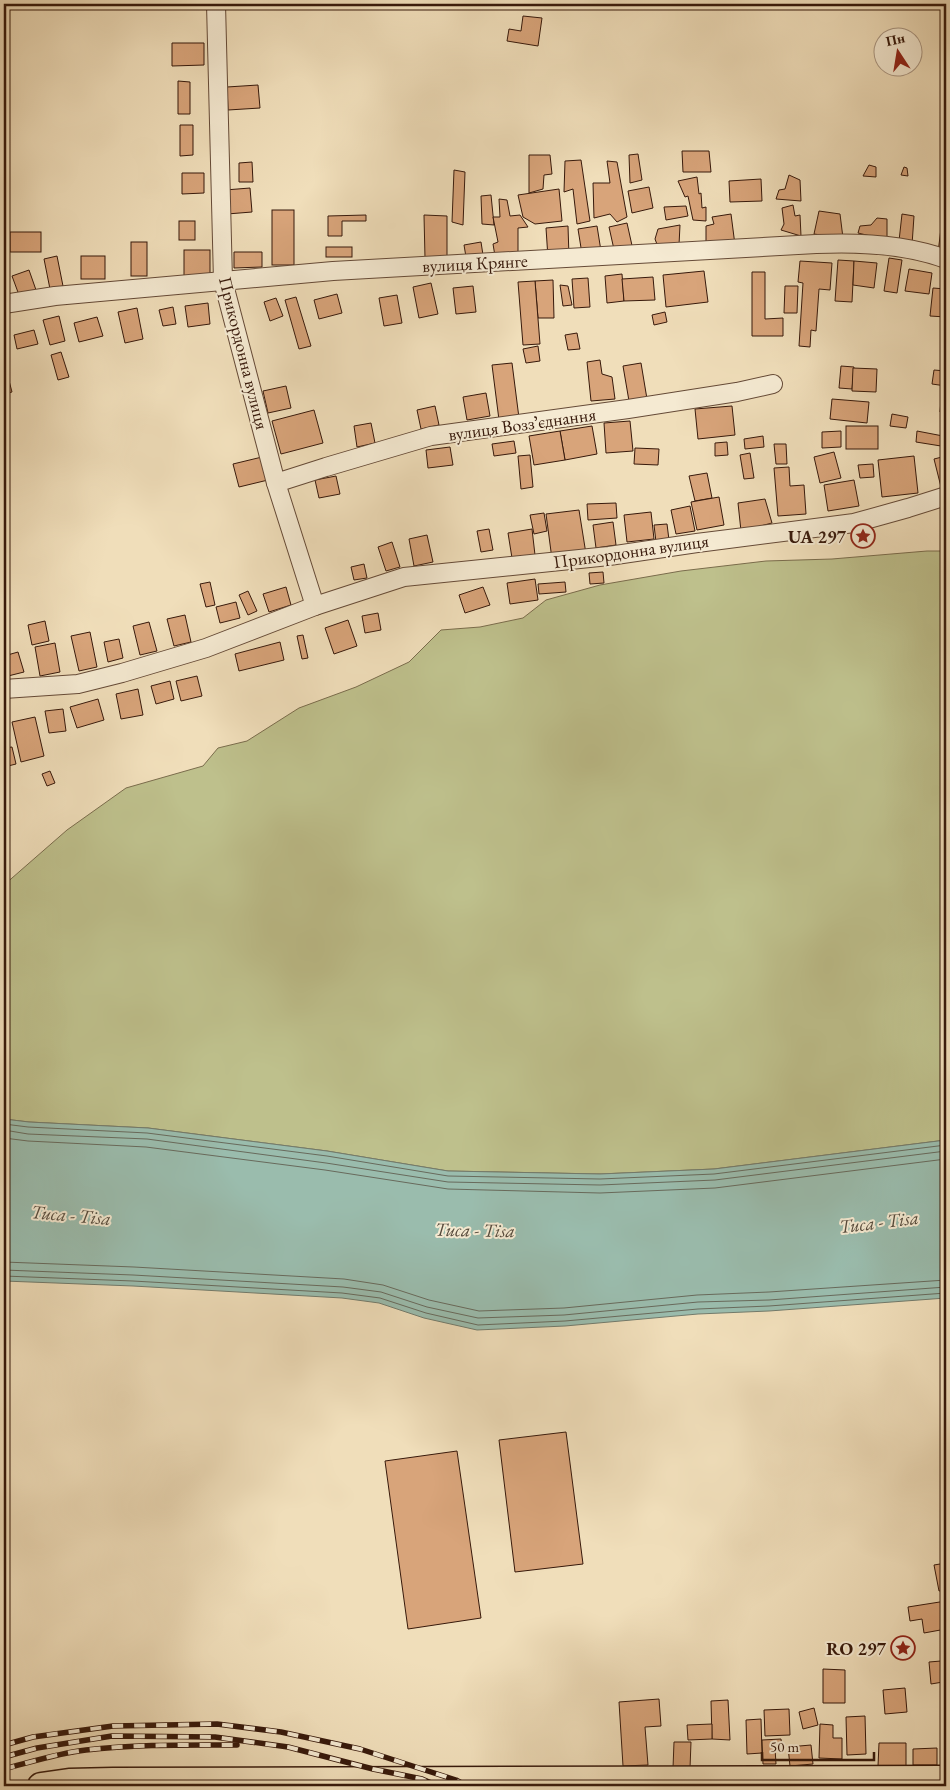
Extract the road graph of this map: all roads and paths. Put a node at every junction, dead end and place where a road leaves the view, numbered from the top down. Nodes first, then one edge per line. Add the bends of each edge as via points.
1 (216, 4) edge
2 (946, 259) edge
3 (223, 282) junction
4 (4, 304) edge
5 (773, 384) dead end
6 (276, 484) junction
7 (946, 496) edge
8 (315, 606) junction
9 (4, 689) edge
10 (945, 1781) edge
11 (379, 1783) edge
12 (41, 1786) edge

1 - 3 street, Прикордонна вулиця
2 - 3 street, вулиця Крянге via 909,249 852,242 333,271
3 - 4 street, вулиця Крянге via 55,296
3 - 6 street, Прикордонна вулиця
5 - 6 street, вулиця Воззʼєднання via 628,409 431,436
6 - 8 street, Прикордонна вулиця
7 - 8 street, Прикордонна вулиця via 854,523 609,556 404,578
8 - 9 street, Прикордонна вулиця via 206,648 122,673 78,684
10 - 11 main road
11 - 12 main road via 113,1780

